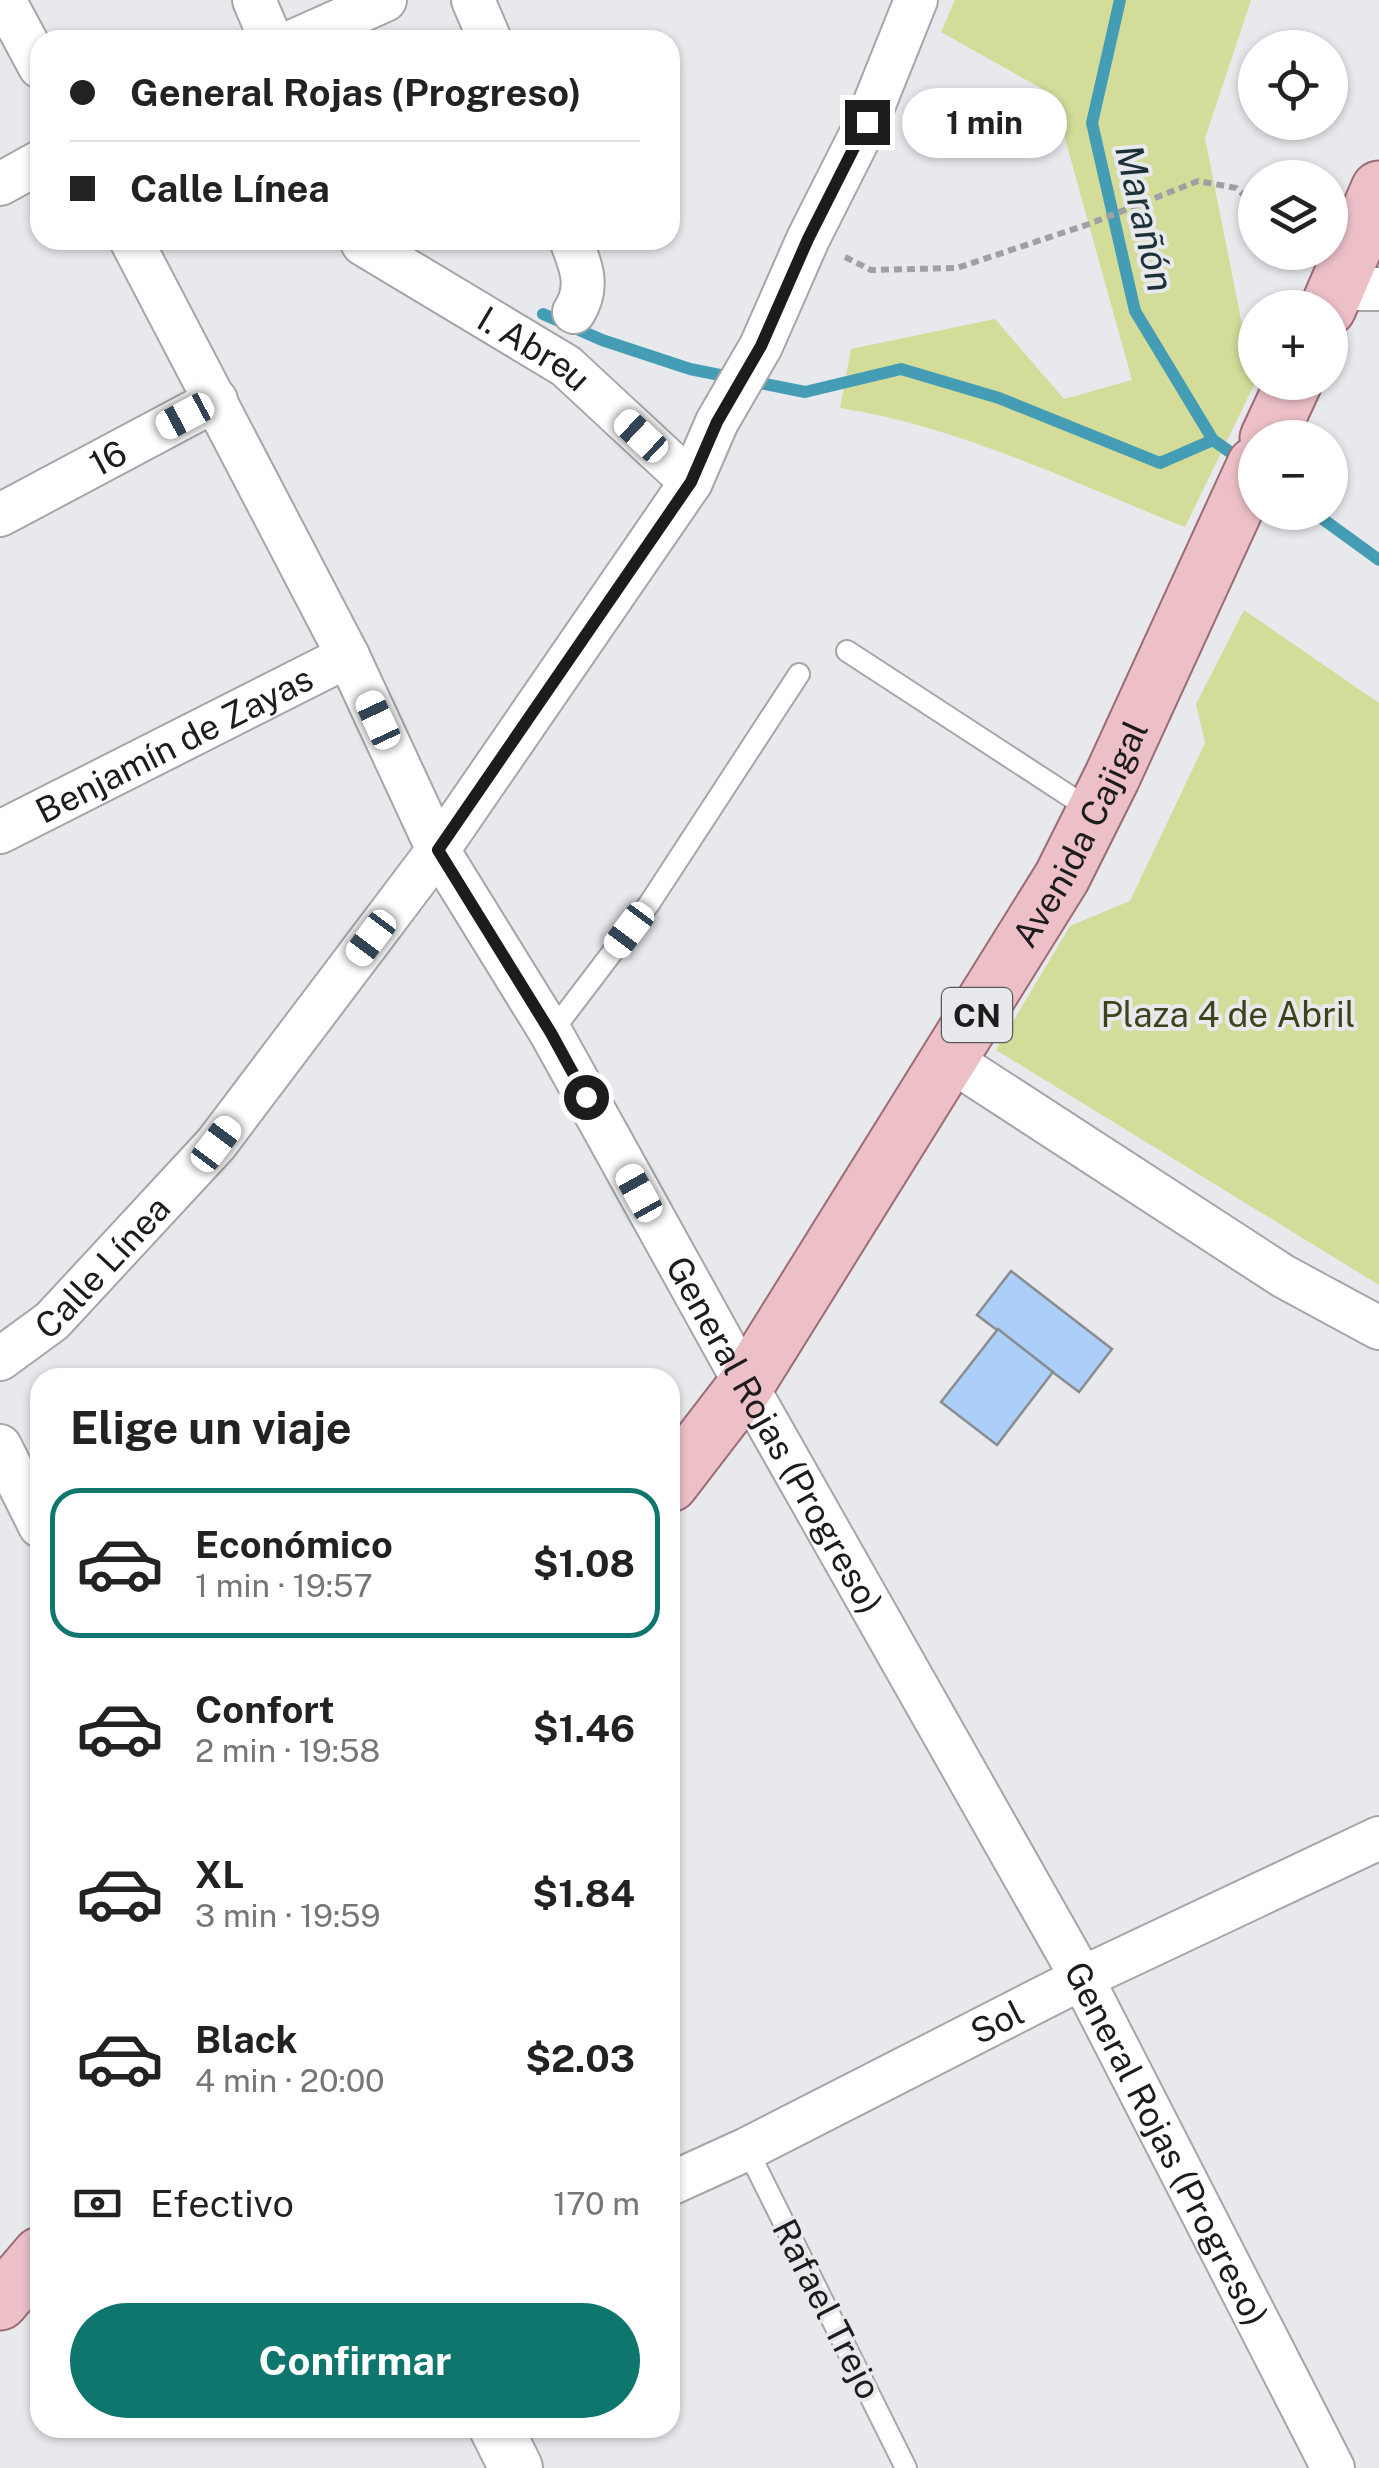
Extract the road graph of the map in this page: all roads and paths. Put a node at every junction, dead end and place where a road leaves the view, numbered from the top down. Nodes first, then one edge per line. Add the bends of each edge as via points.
1 (4, 0) edge
2 (254, 0) edge
3 (385, 0) edge
4 (473, 0) edge
5 (916, 0) edge
6 (267, 30) edge
7 (318, 30) edge
8 (486, 30) edge
9 (30, 49) edge
10 (30, 168) edge
11 (0, 184) edge
12 (1379, 189) edge
13 (1238, 190) edge
14 (808, 239) junction
15 (136, 250) edge
16 (373, 250) edge
17 (575, 250) edge
18 (1348, 295) edge
19 (574, 312) dead end
20 (216, 400) junction
21 (691, 482) junction
22 (1238, 500) edge
23 (0, 515) edge
24 (848, 651) dead end
25 (348, 656) junction
26 (799, 674) dead end
27 (1096, 813) junction
28 (0, 832) edge
29 (438, 850) junction
30 (551, 1033) junction
31 (949, 1060) junction
32 (1379, 1328) edge
33 (0, 1359) edge
34 (746, 1385) junction
35 (0, 1446) edge
36 (680, 1471) edge
37 (30, 1506) edge
38 (1379, 1838) edge
39 (1082, 1978) junction
40 (747, 2149) junction
41 (680, 2179) edge
42 (30, 2266) edge
43 (0, 2302) edge
44 (501, 2438) edge
45 (516, 2468) edge
46 (906, 2468) edge
47 (1333, 2468) edge

1 - 9 street
2 - 6 street
3 - 7 street
4 - 8 street
5 - 14 street, Calle Línea via 867,122
10 - 11 street
12 - 18 main road
13 - 14 path via 1198,181 957,268 871,270
14 - 21 street, Calle Línea
15 - 20 street, General Rojas (Progreso)
16 - 21 street, I. Abreu via 566,366
17 - 19 street via 583,272
20 - 23 street, 16
20 - 25 street, General Rojas (Progreso)
21 - 29 street, Calle Línea
22 - 27 main road, Avenida Cajigal / CN
24 - 27 lane
25 - 28 street, Benjamín de Zayas
25 - 29 street, General Rojas (Progreso)
26 - 30 lane via 648,904
27 - 31 main road, Avenida Cajigal / CN
29 - 30 street, General Rojas (Progreso)
29 - 33 street, Calle Línea via 216,1144 52,1321
30 - 34 street, General Rojas (Progreso)
31 - 32 street via 1283,1276
31 - 34 main road, Avenida Cajigal / CN
34 - 36 main road, Avenida Cajigal / CN
34 - 39 street, General Rojas (Progreso)
35 - 37 street
38 - 39 street, Sol
39 - 40 street, Sol
39 - 47 street, General Rojas (Progreso)
40 - 41 street, Sol
40 - 46 lane, Rafael Trejo
42 - 43 main road
44 - 45 street

